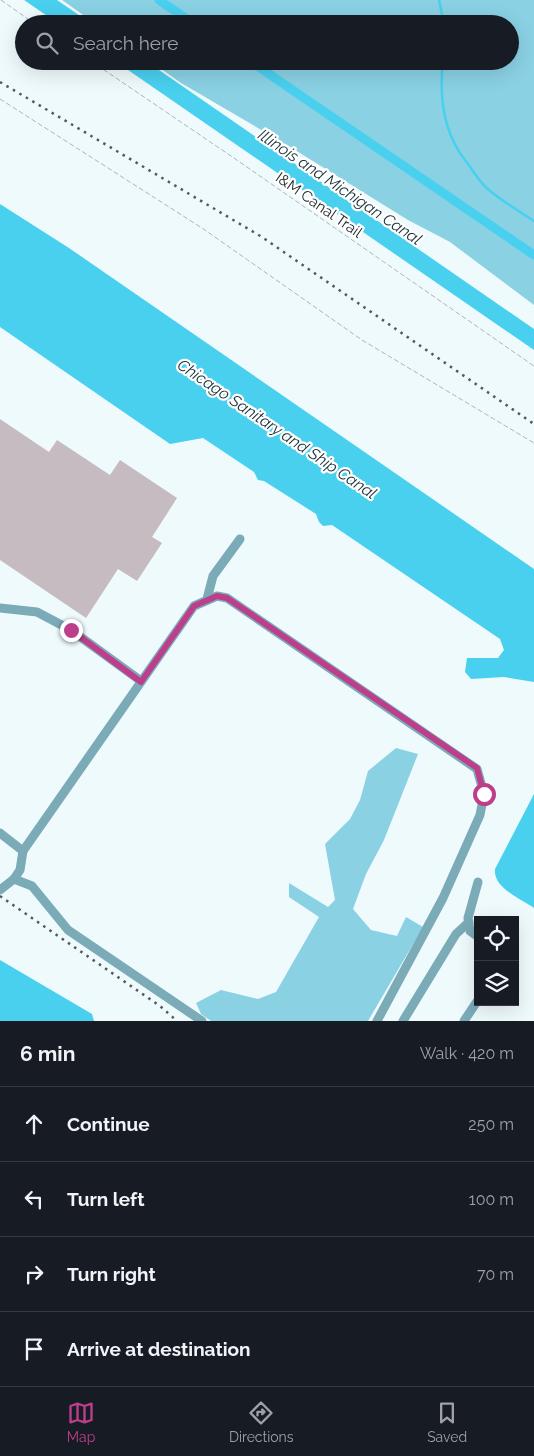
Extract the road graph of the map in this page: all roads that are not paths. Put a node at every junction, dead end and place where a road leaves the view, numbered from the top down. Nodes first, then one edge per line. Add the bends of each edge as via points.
1 (240, 539) dead end
2 (207, 600) junction
3 (0, 608) edge
4 (141, 682) junction
5 (0, 833) edge
6 (23, 851) junction
7 (14, 879) junction
8 (478, 882) dead end
9 (0, 890) edge
10 (469, 922) junction
11 (474, 934) edge
12 (474, 1006) edge
13 (202, 1021) edge
14 (377, 1021) edge
15 (403, 1021) edge
16 (464, 1021) edge

1 - 2 lane via 213,576
2 - 4 lane via 194,606
2 - 14 lane via 217,596 227,598 477,768 484,794 480,815 443,898
3 - 4 lane via 37,612 71,630
4 - 6 lane
5 - 6 lane
6 - 7 lane via 20,870
7 - 9 lane
7 - 13 lane via 32,886 68,930
8 - 10 lane
10 - 11 lane
10 - 15 lane via 456,934
12 - 16 lane

